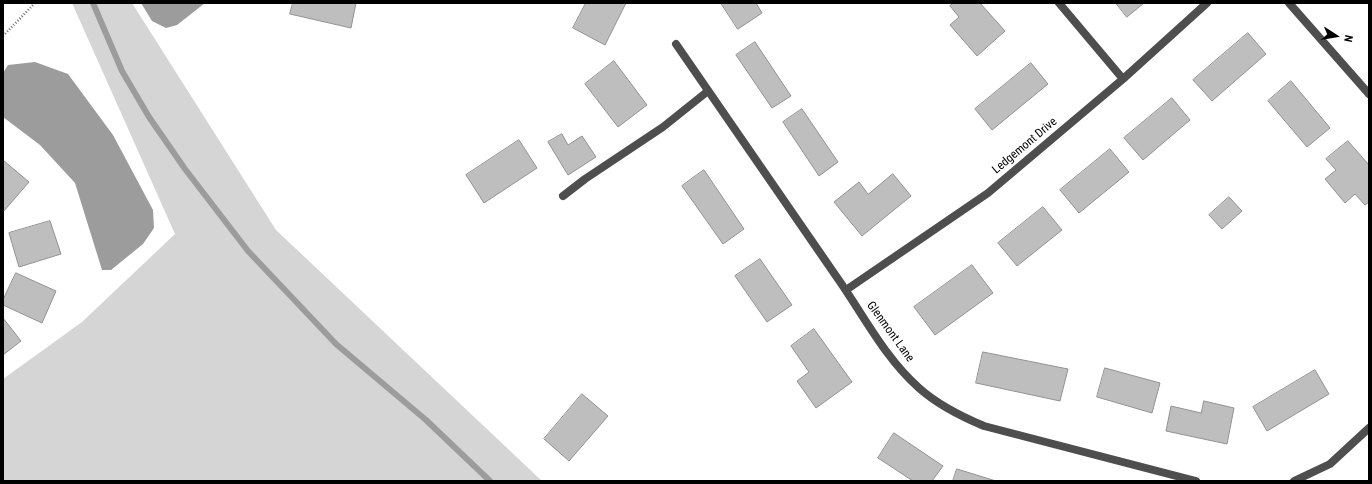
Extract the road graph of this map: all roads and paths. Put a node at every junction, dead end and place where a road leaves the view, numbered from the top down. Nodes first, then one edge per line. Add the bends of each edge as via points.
1 (35, 3) edge
2 (1059, 3) edge
3 (1207, 3) edge
4 (1289, 3) edge
5 (3, 36) edge
6 (676, 44) dead end
7 (1122, 78) junction
8 (708, 91) junction
9 (1369, 94) edge
10 (563, 196) dead end
11 (846, 290) junction
12 (1369, 428) edge
13 (1196, 481) edge
14 (1294, 481) edge

1 - 5 path
2 - 7 street
3 - 7 street, Ledgemont Drive
4 - 9 street
6 - 8 street, Glenmont Lane
7 - 11 street, Ledgemont Drive via 988,193
8 - 10 street via 663,127
8 - 11 street, Glenmont Lane
11 - 13 street, Glenmont Lane via 895,363 919,388 962,417 984,426
12 - 14 street via 1330,464

